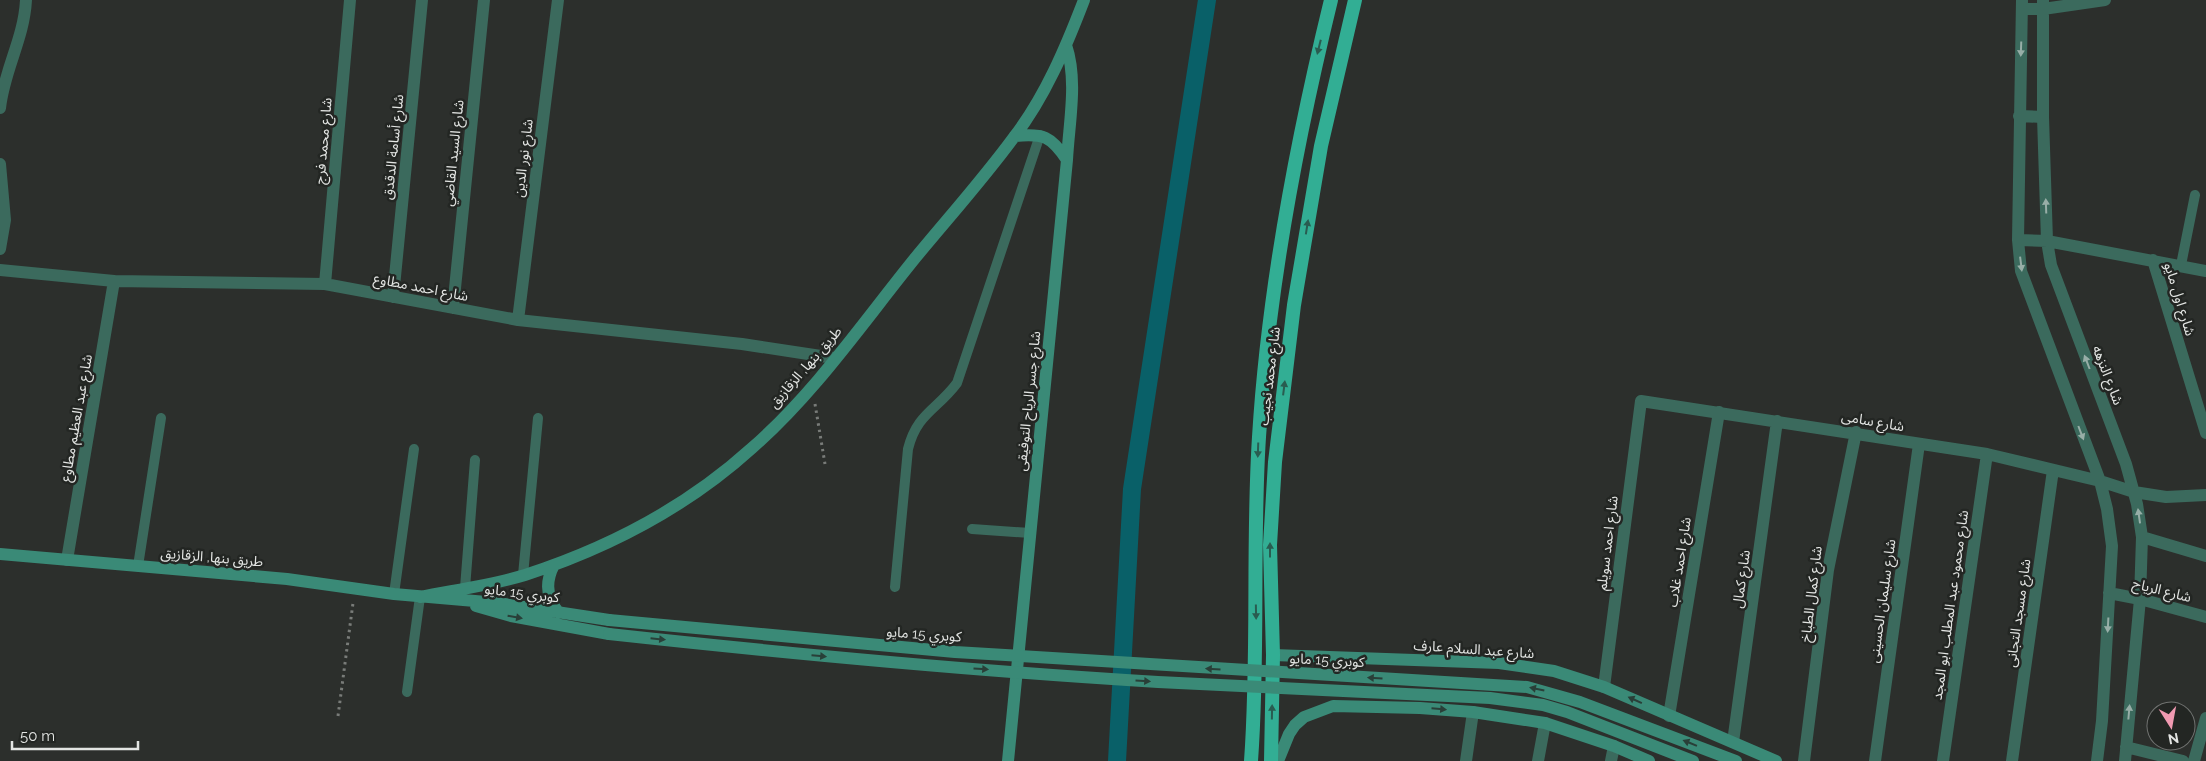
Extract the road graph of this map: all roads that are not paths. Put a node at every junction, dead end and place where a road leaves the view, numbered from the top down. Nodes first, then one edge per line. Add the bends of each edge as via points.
1 (26, 0) edge
2 (350, 0) edge
3 (422, 0) edge
4 (484, 0) edge
5 (558, 0) edge
6 (1084, 0) edge
7 (1331, 0) edge
8 (1355, 0) edge
9 (2105, 0) edge
10 (2022, 4) edge
11 (2043, 4) edge
12 (1066, 45) junction
13 (0, 108) edge
14 (2019, 116) junction
15 (2043, 117) junction
16 (1040, 135) junction
17 (1016, 136) junction
18 (1067, 160) junction
19 (0, 164) edge
20 (2195, 195) dead end
21 (2018, 240) junction
22 (2047, 241) junction
23 (0, 249) edge
24 (2153, 260) junction
25 (1278, 262) junction
26 (2181, 265) junction
27 (1300, 268) junction
28 (0, 270) edge
29 (2206, 270) edge
30 (114, 281) junction
31 (325, 284) junction
32 (393, 297) junction
33 (1272, 304) junction
34 (1294, 305) junction
35 (453, 308) junction
36 (518, 320) junction
37 (834, 358) junction
38 (1639, 402) joint
39 (1719, 412) junction
40 (2204, 417) edge
41 (161, 418) dead end
42 (538, 418) dead end
43 (1777, 421) junction
44 (1856, 432) junction
45 (2206, 433) edge
46 (1919, 444) junction
47 (414, 449) dead end
48 (1987, 454) junction
49 (476, 460) dead end
50 (2053, 470) junction
51 (2100, 481) junction
52 (2134, 492) junction
53 (2206, 495) edge
54 (972, 529) dead end
55 (1030, 533) junction
56 (2142, 537) junction
57 (0, 554) edge
58 (2206, 556) edge
59 (67, 560) junction
60 (554, 564) junction
61 (138, 566) junction
62 (523, 575) junction
63 (465, 588) junction
64 (895, 588) dead end
65 (2109, 593) junction
66 (394, 594) junction
67 (420, 596) junction
68 (2140, 599) junction
69 (469, 602) junction
70 (559, 613) junction
71 (2206, 617) edge
72 (1273, 655) junction
73 (1604, 686) junction
74 (407, 692) dead end
75 (1473, 712) junction
76 (1669, 716) junction
77 (2206, 718) edge
78 (1546, 723) junction
79 (1733, 742) junction
80 (1614, 746) junction
81 (2126, 747) junction
82 (1008, 761) edge
83 (1251, 761) edge
84 (1271, 761) edge
85 (1278, 761) edge
86 (1466, 761) edge
87 (1538, 761) edge
88 (1611, 761) edge
89 (1649, 761) edge
90 (1693, 761) edge
91 (1736, 761) edge
92 (1776, 761) edge
93 (1804, 761) edge
94 (1875, 761) edge
95 (1943, 761) edge
96 (2012, 761) edge
97 (2097, 761) edge
98 (2125, 761) edge
99 (2183, 761) edge
100 (2194, 761) edge

1 - 13 street via 25,20
2 - 31 street, شارع محمد فرج
3 - 32 street, شارع أسامة الدقدق
4 - 35 street, شارع السيد القاضي
5 - 36 street, شارع نور الدين
6 - 12 main road, طريق بنها, الزقازيق
7 -> 25 highway, شارع محمد نجيب via 1301,134
27 -> 8 highway, شارع محمد نجيب via 1321,146
9 - 11 street
10 - 11 street
10 -> 14 street
11 - 15 street, شارع النزهه
12 - 17 main road, طريق بنها, الزقازيق
12 - 18 main road, شارع جسر الرياح التوفيقى via 1071,59 1072,81
14 - 15 street
14 - 21 street
22 -> 15 street, شارع النزهه
16 - 17 main road
16 - 18 main road via 1050,139
16 - 64 lane via 957,383 920,419 912,433
17 - 37 main road, طريق بنها, الزقازيق
18 - 55 main road, شارع جسر الرياح التوفيقى
19 - 23 street via 5,220
20 - 26 lane
21 - 22 street
21 -> 51 street via 2030,298
22 - 24 street
52 -> 22 street, شارع النزهه via 2059,289
24 - 26 street
24 - 40 street, شارع اول مايو
25 - 27 highway via 1284,269
25 - 33 highway, شارع محمد نجيب
26 - 29 street
27 - 34 highway, شارع محمد نجيب
28 - 30 street, شارع احمد مطاوع
30 - 31 street, شارع احمد مطاوع
30 - 59 street, شارع عبد العظيم مطاوع
31 - 32 street, شارع احمد مطاوع
32 - 35 street, شارع احمد مطاوع
33 - 34 highway via 1280,300
33 -> 83 highway, شارع محمد نجيب via 1258,436 1256,653
72 -> 34 highway, شارع محمد نجيب via 1272,503
35 - 36 street, شارع احمد مطاوع
36 - 37 street, شارع احمد مطاوع via 742,344
37 - 60 main road, طريق بنها, الزقازيق via 754,447 711,483 622,536
38 - 39 street, شارع سامى
38 - 73 street, شارع احمد سويلم
39 - 43 street, شارع سامى
39 - 76 street, شارع احمد غلاب
40 - 45 street, شارع اول مايو
41 - 61 lane
42 - 62 lane
43 - 44 street, شارع سامى
43 - 79 street, شارع كمال
44 - 46 street, شارع سامى
44 - 93 street, شارع كمال الطباخ via 1828,570
46 - 48 street, شارع سامى
46 - 94 street, شارع سليمان الحسينى
47 - 66 lane
48 - 50 street, شارع سامى
48 - 95 street, شارع محمود عبد المطلب ابو المجد
49 - 63 lane
50 - 51 street, شارع سامى
50 - 96 street, شارع مسجد التجانى
51 - 52 street, شارع سامى
51 - 65 street via 2112,546
52 - 53 street, شارع سامى via 2166,496
56 -> 52 street, شارع النزهه
54 - 55 lane
55 - 82 main road, شارع جسر الرياح التوفيقى
56 - 58 street
56 - 68 street, شارع النزهه
57 - 59 main road, طريق بنها, الزقازيق
59 - 61 main road, طريق بنها, الزقازيق
60 - 62 main road, طريق بنها, الزقازيق
60 - 70 main road via 548,589 553,606
61 - 66 main road, طريق بنها, الزقازيق via 288,579
62 - 63 main road, طريق بنها, الزقازيق
63 - 67 main road, طريق بنها, الزقازيق
65 - 68 street, شارع الرياح
65 -> 97 street
66 - 67 main road, طريق بنها, الزقازيق
67 - 69 main road, طريق بنها, الزقازيق
67 - 74 lane
68 - 71 street, شارع الرياح
81 -> 68 street, شارع النزهه
69 - 70 main road, كوبري 15 مايو via 498,603
69 -> 90 main road, كوبري 15 مايو, bridge via 482,609 511,616 609,634 777,652 1158,682 1490,698 1543,705 1567,712
91 -> 70 main road, كوبري 15 مايو, bridge via 1580,702 1527,687 985,654 832,642
72 - 73 main road, شارع عبد السلام عارف via 1499,663 1554,671
84 -> 72 highway, شارع محمد نجيب
76 -> 73 main road, شارع عبد السلام عارف
75 - 78 main road
85 -> 75 main road via 1295,725 1304,717 1333,706
75 - 86 street
76 - 79 main road, شارع عبد السلام عارف
77 - 100 street
78 - 80 main road
78 - 87 street
79 - 92 main road, شارع عبد السلام عارف
80 - 88 street
80 - 89 main road
81 - 98 street, شارع النزهه
81 - 99 street

